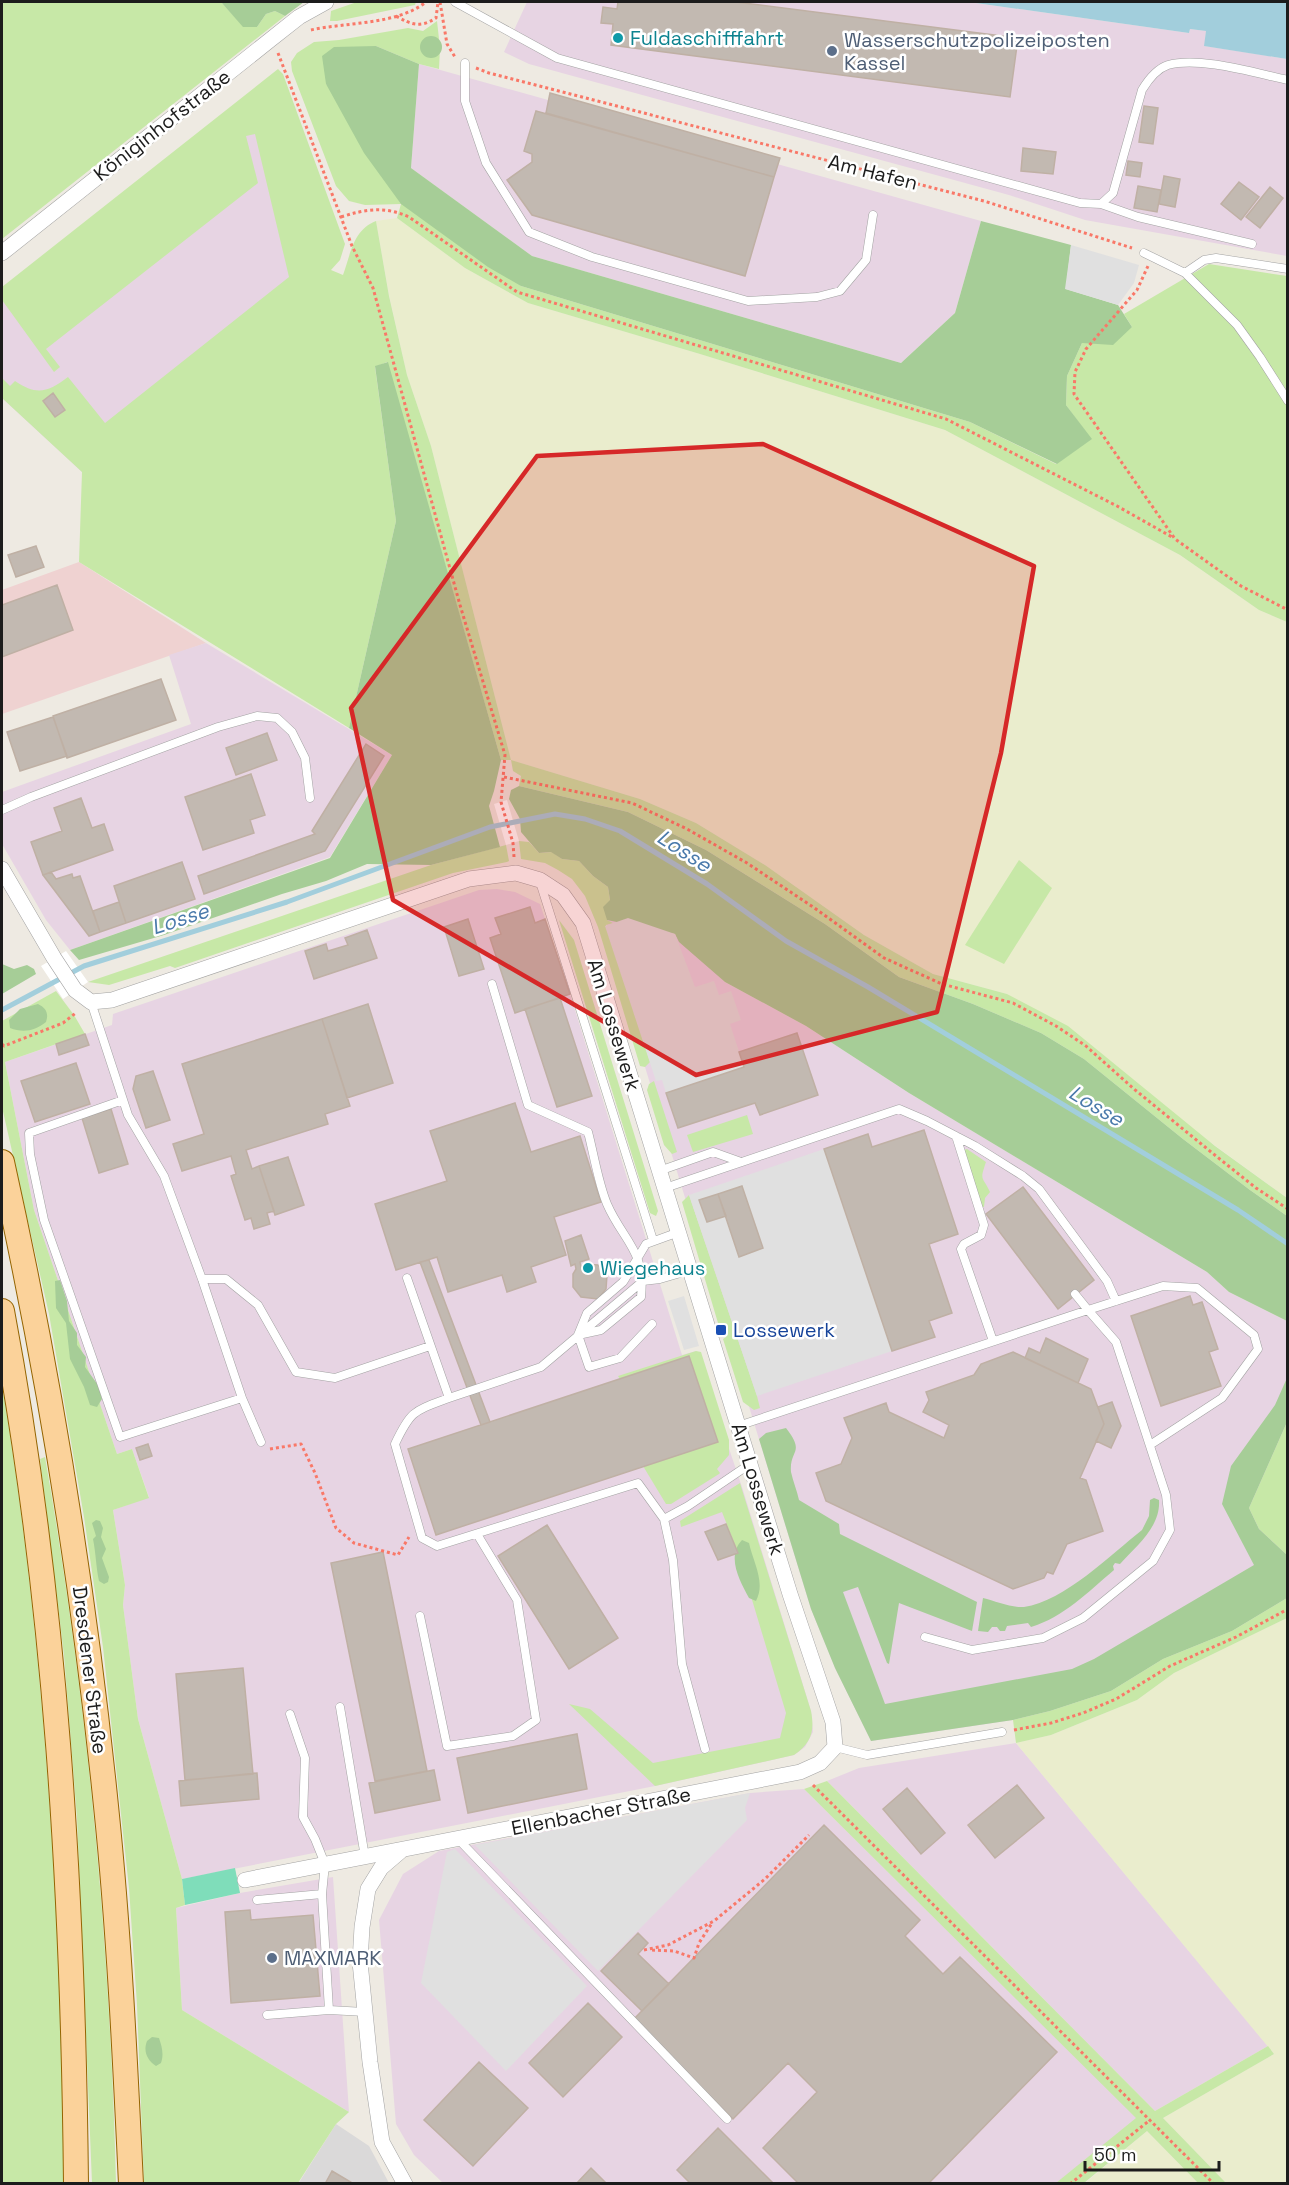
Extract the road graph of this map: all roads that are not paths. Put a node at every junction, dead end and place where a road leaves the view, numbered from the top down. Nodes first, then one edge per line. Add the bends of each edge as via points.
1 (326, 2) edge
2 (455, 2) edge
3 (465, 63) road end
4 (1287, 80) edge
5 (1101, 204) junction
6 (873, 215) dead end
7 (1252, 244) dead end
8 (2, 253) edge
9 (1144, 253) road end
10 (1287, 269) edge
11 (1185, 273) junction
12 (1287, 401) edge
13 (310, 798) dead end
14 (2, 810) edge
15 (2, 869) edge
16 (540, 880) junction
17 (492, 984) dead end
18 (91, 1002) junction
19 (123, 1100) junction
20 (956, 1136) junction
21 (2, 1162) edge
22 (741, 1162) junction
23 (659, 1171) junction
24 (665, 1188) junction
25 (679, 1232) junction
26 (653, 1240) junction
27 (638, 1257) junction
28 (691, 1270) junction
29 (406, 1278) dead end
30 (202, 1279) junction
31 (643, 1281) junction
32 (1075, 1294) dead end
33 (1116, 1301) junction
34 (1088, 1310) junction
35 (2, 1311) edge
36 (652, 1324) dead end
37 (578, 1335) junction
38 (993, 1341) junction
39 (430, 1346) junction
40 (242, 1398) junction
41 (449, 1398) junction
42 (738, 1426) junction
43 (261, 1442) road end
44 (1150, 1445) junction
45 (750, 1464) junction
46 (664, 1519) junction
47 (477, 1534) junction
48 (420, 1616) dead end
49 (925, 1637) dead end
50 (340, 1707) dead end
51 (290, 1714) dead end
52 (1002, 1732) road end
53 (835, 1747) junction
54 (705, 1749) dead end
55 (458, 1839) junction
56 (402, 1850) junction
57 (365, 1857) junction
58 (325, 1864) junction
59 (245, 1880) dead end
60 (322, 1894) junction
61 (256, 1899) dead end
62 (329, 2010) junction
63 (365, 2012) junction
64 (267, 2015) dead end
65 (727, 2120) dead end
66 (76, 2184) edge
67 (131, 2184) edge
68 (405, 2184) edge

1 - 8 street, Königinhofstraße via 299,17
2 - 5 lane via 557,58 1080,202
3 - 6 lane via 465,101 486,163 529,232 592,257 748,301 817,297 840,291 866,260
4 - 5 lane via 1195,62 1167,66 1150,77 1142,90 1113,194
5 - 7 lane via 1138,217
9 - 11 lane
10 - 11 lane via 1216,258 1204,260
11 - 12 lane via 1237,325
13 - 14 lane via 305,758 292,732 277,718 257,716 218,727
15 - 18 street via 75,990
16 - 18 street, Am Lossewerk via 516,873 469,879 112,1000
16 - 23 street, Am Lossewerk via 563,895 583,923
16 - 26 lane
17 - 27 lane via 528,1105 588,1132 607,1204
18 - 19 lane
19 - 30 lane via 164,1176
19 - 40 lane via 29,1133 44,1220 120,1437
20 - 22 lane via 899,1110
20 - 33 lane via 1039,1189 1107,1281
20 - 38 lane via 984,1225 981,1235 964,1244 962,1250
21 - 67 main road, Dresdener Straße via 54,1418 91,1675 123,2010
22 - 23 lane via 713,1152
22 - 24 lane
23 - 24 street, Am Lossewerk
24 - 25 street, Am Lossewerk
25 - 26 lane
25 - 28 street, Am Lossewerk
26 - 27 lane
27 - 31 lane
27 - 37 lane via 623,1282 586,1313
28 - 31 lane
28 - 42 street, Am Lossewerk
29 - 39 lane
30 - 39 lane via 226,1279 258,1305 296,1372 335,1378
30 - 40 lane
31 - 37 lane
32 - 34 lane
33 - 34 lane
33 - 44 lane via 1163,1286 1197,1288 1254,1335 1258,1348 1222,1398
34 - 38 lane
34 - 44 lane via 1116,1342
35 - 66 main road, Dresdener Straße via 30,1487 59,1755
36 - 37 lane via 620,1358 589,1367
37 - 41 lane via 540,1367
38 - 42 lane
39 - 41 lane
40 - 43 lane
41 - 47 lane via 406,1419 395,1444 422,1538 437,1546
42 - 45 street, Am Lossewerk
44 - 49 lane via 1166,1495 1170,1530 1153,1561 1083,1618 1043,1638 972,1650
45 - 46 lane
45 - 53 street, Am Lossewerk via 833,1722
46 - 47 lane via 638,1483
46 - 54 lane via 673,1560 682,1664
47 - 48 lane via 518,1600 536,1720 513,1736 447,1746
50 - 57 lane
51 - 58 lane via 305,1758 303,1817
52 - 53 lane via 867,1755
53 - 55 street, Ellenbacher Straße via 820,1763 800,1772
55 - 56 street, Ellenbacher Straße
55 - 65 lane
56 - 57 street, Ellenbacher Straße
56 - 63 street via 381,1868 368,1889 360,1962
57 - 58 street, Ellenbacher Straße
58 - 59 street, Ellenbacher Straße
58 - 60 lane
60 - 61 lane
60 - 62 lane
62 - 63 lane
62 - 64 lane
63 - 68 street via 382,2142

